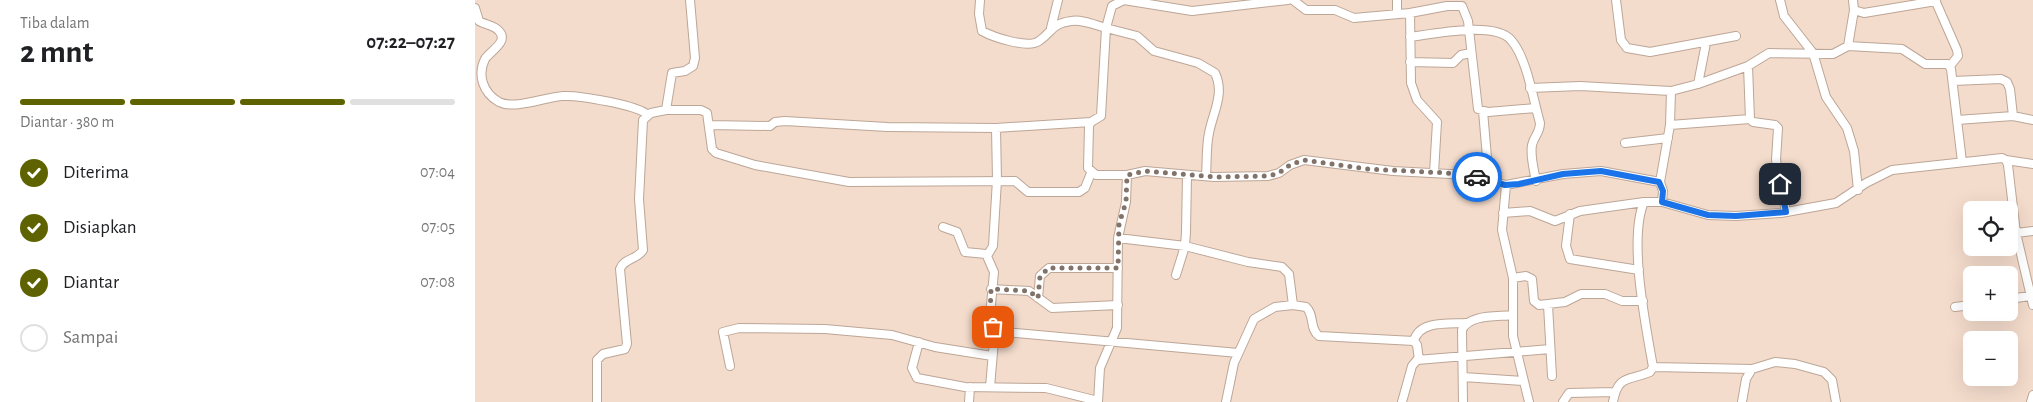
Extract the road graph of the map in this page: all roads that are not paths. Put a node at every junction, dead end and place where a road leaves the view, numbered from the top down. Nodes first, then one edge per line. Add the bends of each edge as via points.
1 (690, 0) edge
2 (980, 0) edge
3 (1058, 0) edge
4 (1288, 0) edge
5 (1336, 0) edge
6 (1397, 0) edge
7 (1616, 0) edge
8 (1780, 0) edge
9 (1853, 0) edge
10 (1936, 0) edge
11 (1133, 1) edge
12 (1296, 1) edge
13 (475, 8) edge
14 (1335, 10) junction
15 (1854, 10) junction
16 (1410, 13) junction
17 (1397, 14) junction
18 (1051, 28) junction
19 (1106, 28) junction
20 (1469, 30) junction
21 (1735, 36) dead end
22 (1410, 37) junction
23 (1706, 43) junction
24 (1848, 46) junction
25 (1471, 53) junction
26 (1813, 53) junction
27 (1410, 62) junction
28 (1748, 66) junction
29 (1951, 66) junction
30 (1953, 81) junction
31 (1698, 84) junction
32 (1530, 88) junction
33 (1671, 91) junction
34 (1536, 108) junction
35 (666, 110) junction
36 (1483, 111) junction
37 (649, 115) junction
38 (2013, 116) junction
39 (1750, 119) junction
40 (1957, 120) junction
41 (2033, 120) edge
42 (1091, 122) junction
43 (710, 125) junction
44 (1670, 125) junction
45 (996, 128) junction
46 (1667, 138) junction
47 (1625, 143) dead end
48 (2006, 160) junction
49 (1962, 162) junction
50 (2033, 164) edge
51 (1091, 173) junction
52 (1434, 173) junction
53 (1127, 175) junction
54 (1187, 175) junction
55 (1206, 176) junction
56 (997, 180) junction
57 (1489, 181) junction
58 (1536, 181) junction
59 (1659, 182) junction
60 (1505, 185) junction
61 (1858, 190) junction
62 (2013, 201) edge
63 (1644, 202) junction
64 (1662, 202) junction
65 (1786, 212) junction
66 (1503, 214) junction
67 (1569, 214) junction
68 (943, 227) dead end
69 (2033, 231) edge
70 (2018, 233) edge
71 (1118, 238) junction
72 (2018, 242) edge
73 (1185, 246) junction
74 (987, 256) junction
75 (1118, 268) junction
76 (1639, 270) junction
77 (1176, 275) dead end
78 (1513, 278) junction
79 (991, 289) junction
80 (1038, 298) junction
81 (2018, 300) edge
82 (1643, 301) junction
83 (2032, 302) edge
84 (1118, 305) junction
85 (1293, 305) junction
86 (1549, 305) junction
87 (1963, 306) edge
88 (1955, 307) dead end
89 (1513, 315) junction
90 (1466, 323) junction
91 (994, 331) junction
92 (1414, 341) junction
93 (919, 342) junction
94 (1111, 342) junction
95 (1550, 349) junction
96 (1238, 353) junction
97 (1515, 353) junction
98 (993, 356) junction
99 (1463, 357) junction
100 (1419, 360) junction
101 (730, 366) dead end
102 (1653, 367) junction
103 (1752, 369) junction
104 (1552, 376) dead end
105 (1463, 377) junction
106 (1523, 381) junction
107 (989, 386) junction
108 (970, 387) junction
109 (1615, 392) junction
110 (2033, 395) edge
111 (597, 402) edge
112 (969, 402) edge
113 (1098, 402) edge
114 (1226, 402) edge
115 (1402, 402) edge
116 (1463, 402) edge
117 (1529, 402) edge
118 (1563, 402) edge
119 (1613, 402) edge
120 (1742, 402) edge
121 (1836, 402) edge
122 (2031, 402) edge

1 - 35 street via 695,58 693,66 672,74
2 - 18 street via 980,27 989,35 1030,44 1038,42
3 - 18 street
4 - 11 street via 1192,11
5 - 14 street
6 - 17 street
7 - 23 street via 1620,37 1627,48 1650,52
8 - 26 street via 1784,16
9 - 15 street
10 - 15 street via 1864,13
10 - 29 street via 1957,50
11 - 19 street via 1115,3
12 - 14 street via 1306,10
13 - 37 street via 479,21 501,34 500,43 485,60 482,80 486,91 497,100 509,104 578,97 607,101
14 - 17 street via 1354,18
15 - 24 street
16 - 17 street
16 - 20 street via 1462,6
16 - 22 street
18 - 19 street via 1073,20
19 - 42 street via 1101,116
19 - 55 street via 1137,36 1154,50 1214,71 1218,78 1219,97 1209,135
20 - 22 street
20 - 25 street
20 - 32 street via 1501,33 1510,38 1518,51
21 - 23 street
22 - 27 street
23 - 31 street
24 - 26 street via 1833,54
24 - 29 street via 1902,49 1925,64 1946,63
25 - 27 street via 1461,55 1453,62
25 - 36 street via 1475,103
26 - 28 street via 1769,53
26 - 61 street via 1826,97 1852,140
27 - 52 street via 1411,83 1417,100 1437,122
28 - 31 street
28 - 39 street
29 - 30 street
30 - 38 street via 2001,79 2007,82
30 - 40 street
31 - 33 street
32 - 33 street
32 - 34 street
33 - 44 street
34 - 36 street
34 - 58 street via 1540,130 1532,148
35 - 37 street
35 - 43 street via 701,110 707,113
36 - 57 street
37 - 111 street via 642,124 639,199 643,250 620,269 627,344 625,349 603,354 597,360
38 - 40 street
38 - 41 street
39 - 44 street
39 - 65 street via 1778,128 1776,160
40 - 49 street
42 - 45 street
42 - 51 street via 1087,168
43 - 45 street via 769,126 778,122 810,122 887,127
43 - 56 street via 712,149 716,153 755,165 849,182
44 - 46 street
45 - 56 street
46 - 47 street
46 - 59 street
48 - 49 street
48 - 50 street
48 - 62 street
49 - 61 street via 1892,170
51 - 53 street
51 - 56 street via 1085,188 1079,192 1027,192 1015,181
52 - 55 street via 1368,169 1304,160 1268,176
52 - 57 street via 1469,175
53 - 54 street via 1145,171
53 - 71 street via 1126,202
54 - 55 street
54 - 73 street
56 - 74 street via 993,246
57 - 60 street
58 - 59 street via 1563,174 1601,171
58 - 60 street
59 - 64 street via 1663,191
60 - 66 street
61 - 65 street via 1836,203
63 - 64 street
63 - 67 street
63 - 76 street via 1638,217
64 - 65 street via 1708,215
66 - 67 street via 1530,211 1552,222
66 - 78 street via 1502,230
67 - 76 street via 1566,246 1570,259
68 - 74 street via 957,232 965,252 984,252
69 - 70 street
71 - 73 street
71 - 75 street
72 - 83 street
73 - 77 street
73 - 85 street via 1282,267 1289,274
74 - 79 street via 994,272
75 - 80 street via 1049,268 1040,276
75 - 84 street
76 - 82 street
78 - 86 street via 1530,277 1534,301 1539,305
78 - 89 street
79 - 80 street via 1029,291
79 - 91 street via 990,316
80 - 84 street via 1052,308
81 - 83 street
82 - 86 street via 1622,301 1605,294 1581,294
82 - 102 street
84 - 94 street via 1117,328
85 - 92 street via 1306,306 1310,310 1319,336
85 - 96 street via 1275,307 1254,319
86 - 95 street
87 - 88 street
89 - 90 street
89 - 97 street
90 - 92 street via 1424,327
90 - 99 street via 1462,330
91 - 94 street
91 - 98 street
92 - 100 street
93 - 98 street
93 - 101 street via 892,335 825,329 739,328 723,332
93 - 108 street via 912,368 917,378
94 - 96 street
94 - 113 street via 1100,368
95 - 97 street
95 - 104 street
96 - 114 street
97 - 99 street
97 - 106 street
98 - 107 street
99 - 100 street
99 - 105 street
100 - 115 street via 1412,366
102 - 103 street
102 - 109 street via 1650,372 1621,382
103 - 120 street via 1746,379
103 - 121 street via 1775,362 1824,372 1832,380
105 - 106 street
105 - 116 street
106 - 117 street
107 - 108 street
107 - 113 street via 1046,388
108 - 112 street
109 - 118 street via 1569,392
109 - 119 street
110 - 122 street

